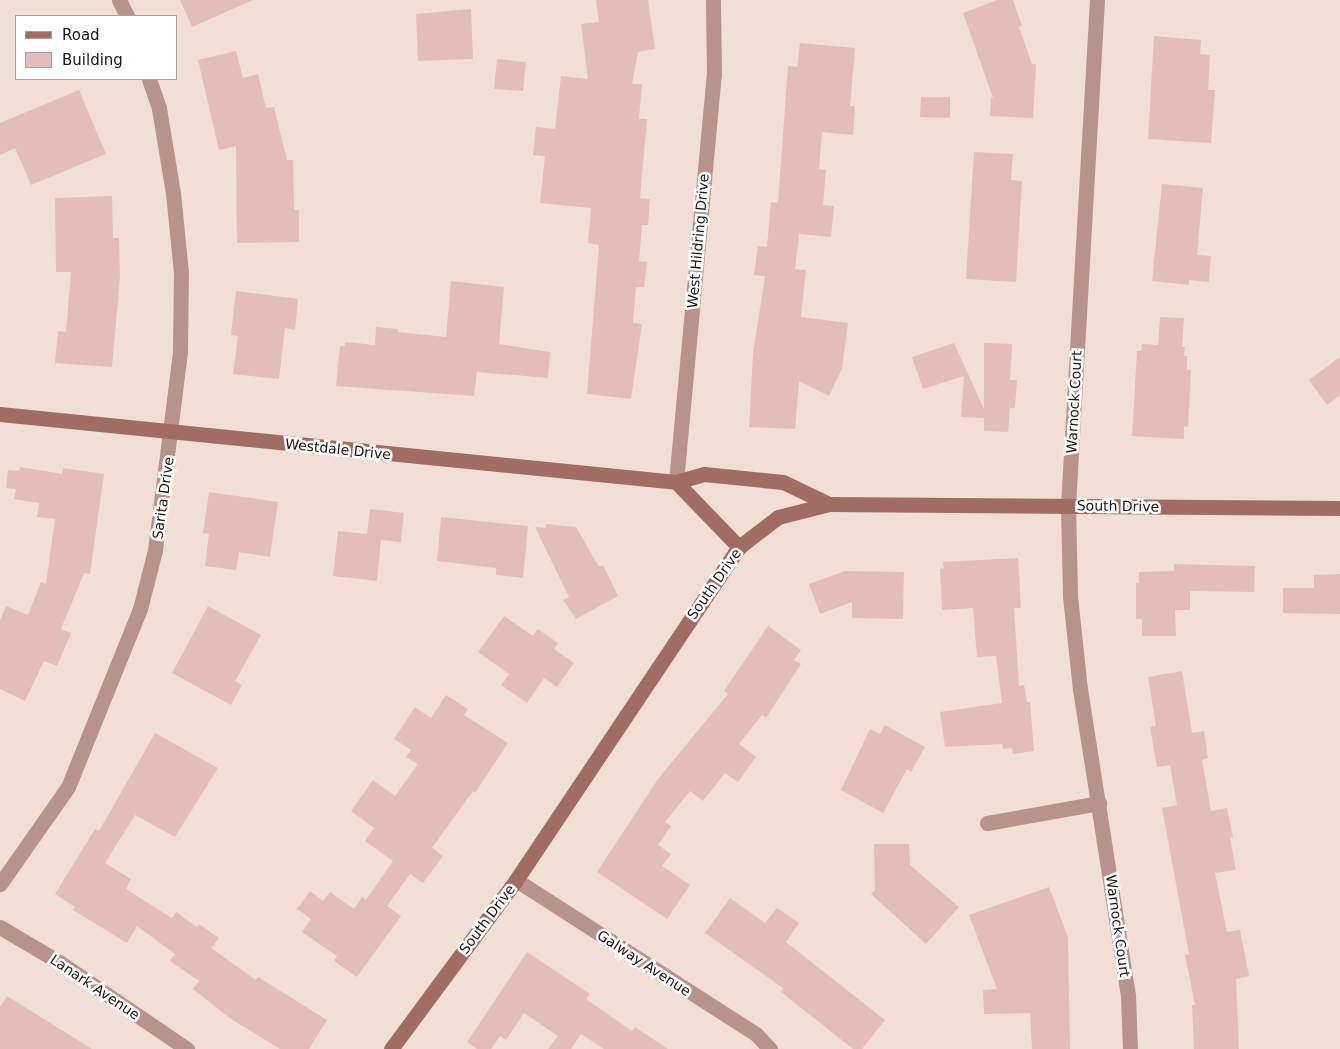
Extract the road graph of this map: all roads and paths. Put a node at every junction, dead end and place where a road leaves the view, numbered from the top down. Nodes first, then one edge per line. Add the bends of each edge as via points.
1 (118, 0) edge
2 (713, 0) edge
3 (1097, 0) edge
4 (126, 15) edge
5 (149, 80) edge
6 (0, 414) edge
7 (172, 432) junction
8 (676, 482) junction
9 (829, 504) junction
10 (1068, 506) junction
11 (1340, 508) edge
12 (739, 546) junction
13 (1099, 803) junction
14 (987, 823) dead end
15 (516, 880) junction
16 (0, 884) edge
17 (0, 927) edge
18 (187, 1049) edge
19 (391, 1049) edge
20 (770, 1049) edge
21 (1130, 1049) edge

1 - 4 street
2 - 8 street, West Hildring Drive via 714,74
3 - 10 street, Warnock Court
5 - 7 street, Sarita Drive via 159,108 173,193 181,272 180,352
6 - 7 street, Westdale Drive
7 - 8 street, Westdale Drive
7 - 16 street, Sarita Drive via 155,550 140,609 68,787
8 - 9 street, Westdale Drive via 704,474 783,482
8 - 12 street
9 - 10 street, South Drive
9 - 12 street, South Drive via 778,517
10 - 11 street, South Drive
10 - 13 street, Warnock Court via 1070,596
12 - 15 street, South Drive
13 - 14 street
13 - 21 street, Warnock Court via 1128,995
15 - 19 street, South Drive
15 - 20 street, Galway Avenue via 756,1034
17 - 18 street, Lanark Avenue via 59,962

